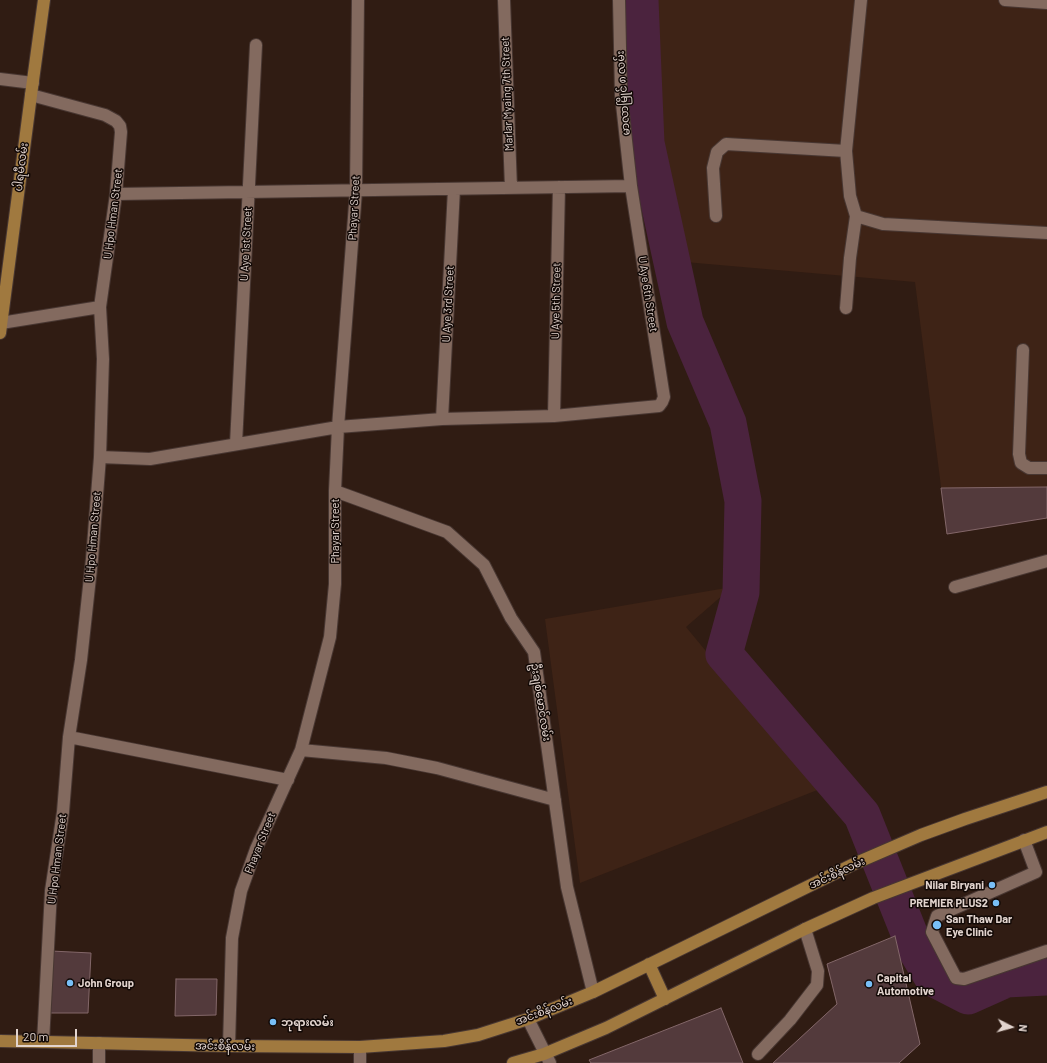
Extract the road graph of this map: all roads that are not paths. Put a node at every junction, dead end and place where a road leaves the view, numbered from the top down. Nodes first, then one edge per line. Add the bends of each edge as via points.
1 (44, 0) edge
2 (358, 0) edge
3 (504, 0) edge
4 (619, 0) edge
5 (861, 0) edge
6 (1005, 0) edge
7 (1047, 3) edge
8 (256, 45) dead end
9 (0, 79) edge
10 (33, 83) junction
11 (31, 95) junction
12 (846, 151) junction
13 (631, 186) junction
14 (558, 187) junction
15 (511, 188) junction
16 (454, 189) junction
17 (356, 191) junction
18 (249, 192) junction
19 (116, 194) junction
20 (716, 216) dead end
21 (856, 216) junction
22 (1047, 233) edge
23 (4, 268) edge
24 (100, 307) junction
25 (846, 308) dead end
26 (1, 328) edge
27 (1023, 350) dead end
28 (554, 416) junction
29 (442, 419) junction
30 (338, 427) junction
31 (236, 444) junction
32 (100, 457) junction
33 (1047, 468) edge
34 (335, 491) junction
35 (1047, 561) edge
36 (954, 588) dead end
37 (69, 737) junction
38 (301, 750) junction
39 (288, 780) junction
40 (1047, 792) edge
41 (555, 800) junction
42 (1047, 832) edge
43 (1024, 840) junction
44 (805, 929) junction
45 (1047, 951) edge
46 (649, 964) junction
47 (593, 992) junction
48 (664, 998) junction
49 (528, 1019) junction
50 (0, 1042) edge
51 (44, 1042) junction
52 (99, 1043) junction
53 (229, 1046) junction
54 (360, 1047) junction
55 (758, 1054) dead end
56 (547, 1058) edge
57 (99, 1063) edge
58 (360, 1063) edge
59 (514, 1063) edge

1 - 10 main road, ပါရမီလမ်း
2 - 17 street, Phayar Street
3 - 15 street, Marlar Myaing 7th Street
4 - 13 street, မာလာမြိုင် ၈ လမ်း via 621,95
5 - 12 street
6 - 7 street
8 - 18 street, U Aye 1st Street
9 - 10 street
10 - 11 main road, ပါရမီလမ်း
11 - 19 street, U Hpo Hman Street via 105,115 116,121 122,132
11 - 23 main road, ပါရမီလမ်း
12 - 20 street via 726,144 717,152 713,168
12 - 21 street via 850,196
13 - 14 street
13 - 28 street, U Aye 6th Street via 664,397 659,406
14 - 15 street
14 - 28 street, U Aye 5th Street
15 - 16 street
16 - 17 street
16 - 29 street, U Aye 3rd Street
17 - 18 street
17 - 30 street, Phayar Street
18 - 19 street
18 - 31 street, U Aye 1st Street
19 - 24 street, U Hpo Hman Street
21 - 22 street via 883,224
21 - 25 street
23 - 26 main road, ပါရမီလမ်း
24 - 26 street
24 - 32 street, U Hpo Hman Street via 103,359
27 - 33 street via 1019,454 1021,463 1029,468
28 - 29 street
29 - 30 street
30 - 31 street
30 - 34 street, Phayar Street
31 - 32 street via 150,459
32 - 37 street, U Hpo Hman Street via 81,660
34 - 38 street, Phayar Street via 335,584 330,637
34 - 41 street, ဦးချစ်မောင်လမ်း via 447,532 484,565 511,618 534,652
35 - 36 street
37 - 39 street
37 - 51 street, U Hpo Hman Street via 63,812 51,891
38 - 39 street, Phayar Street
38 - 41 street via 386,758 437,768
39 - 53 street, Phayar Street via 256,849 242,891 232,938
40 - 46 main road, အင်းစိန်လမ်း via 902,843
41 - 47 street, ဦးချစ်မောင်လမ်း via 567,887
42 - 43 main road
43 - 44 main road via 873,898
43 - 45 street via 1036,872 937,916 932,932 956,978 964,979
44 - 48 main road
44 - 55 street via 818,971 817,985 790,1020
46 - 47 main road, အင်းစိန်လမ်း
46 - 48 main road
47 - 49 main road, အင်းစိန်လမ်း
48 - 56 main road
49 - 54 main road, အင်းစိန်လမ်း via 465,1038
49 - 56 street
50 - 51 main road, အင်းစိန်လမ်း
51 - 52 main road, အင်းစိန်လမ်း
52 - 53 main road, အင်းစိန်လမ်း
52 - 57 street
53 - 54 main road, အင်းစိန်လမ်း
54 - 58 street
56 - 59 main road

